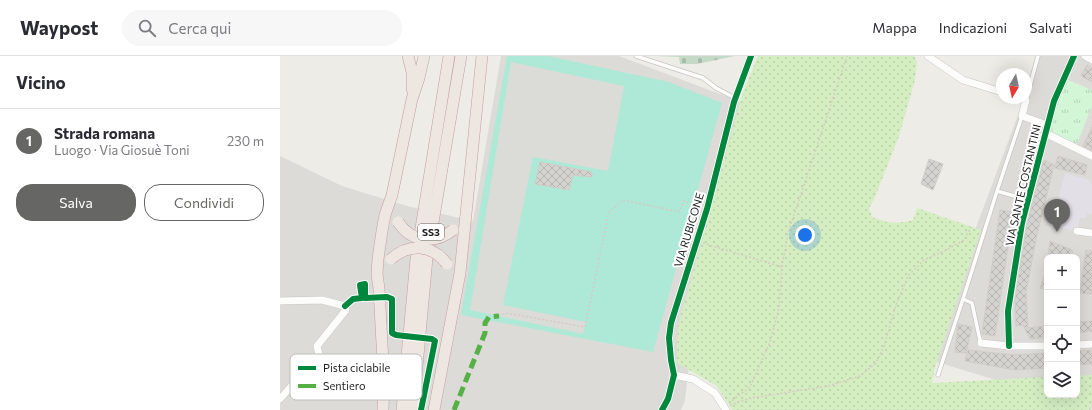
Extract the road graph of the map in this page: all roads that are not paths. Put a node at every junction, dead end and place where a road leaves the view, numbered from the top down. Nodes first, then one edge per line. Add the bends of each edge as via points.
1 (408, 56) edge
2 (424, 56) edge
3 (449, 56) edge
4 (461, 56) edge
5 (482, 56) edge
6 (636, 56) edge
7 (751, 56) edge
8 (928, 56) edge
9 (1038, 56) edge
10 (1074, 56) edge
11 (1085, 56) edge
12 (1092, 60) edge
13 (1032, 73) edge
14 (996, 90) edge
15 (735, 98) junction
16 (412, 99) junction
17 (1023, 104) edge
18 (1022, 116) junction
19 (1047, 125) junction
20 (1045, 133) junction
21 (1092, 156) edge
22 (997, 191) junction
23 (392, 194) junction
24 (1028, 200) junction
25 (467, 202) junction
26 (1077, 231) dead end
27 (1092, 233) edge
28 (380, 294) junction
29 (963, 299) junction
30 (280, 301) edge
31 (454, 307) junction
32 (982, 343) joint
33 (1092, 344) edge
34 (1080, 345) edge
35 (1008, 346) junction
36 (1044, 346) edge
37 (319, 354) edge
38 (383, 354) edge
39 (407, 354) edge
40 (418, 354) edge
41 (938, 375) dead end
42 (674, 376) junction
43 (290, 388) edge
44 (280, 399) edge
45 (403, 400) edge
46 (414, 400) edge
47 (725, 408) edge
48 (402, 410) edge
49 (413, 410) edge
50 (434, 410) edge
51 (662, 410) edge

1 - 16 highway via 412,72
2 - 16 highway
3 - 39 highway, SS3 via 416,259
4 - 40 highway, SS3 via 427,258
5 - 25 highway
6 - 15 lane via 703,78
7 - 15 street, VIA RUBICONE
8 - 14 street via 963,80
9 - 13 lane
10 - 19 street, VIA SANTE COSTANTINI via 1054,101
11 - 12 street
15 - 42 street, VIA RUBICONE via 707,209 671,323 669,338
16 - 23 highway
17 - 18 street
18 - 19 street
18 - 22 lane
19 - 20 street, VIA SANTE COSTANTINI
20 - 21 street
20 - 24 street, VIA SANTE COSTANTINI
22 - 24 lane
22 - 29 lane
23 - 25 highway, bridge via 393,214 402,228 414,237 424,239 441,237 453,230
23 - 28 highway via 379,245 377,274
24 - 35 street, VIA SANTE COSTANTINI via 1008,311
25 - 31 highway
26 - 27 street
28 - 31 highway, bridge via 382,273 387,263 401,252 415,248 432,251 447,264 452,274
28 - 38 highway
29 - 32 lane via 972,303
29 - 41 lane
30 - 37 street via 322,300 345,306 346,310 317,346
31 - 50 highway
32 - 35 street
33 - 34 street
35 - 36 street
42 - 47 street via 693,379 716,393
42 - 51 street, VIA RUBICONE
43 - 44 street
45 - 48 highway, SS3
46 - 49 highway, SS3

